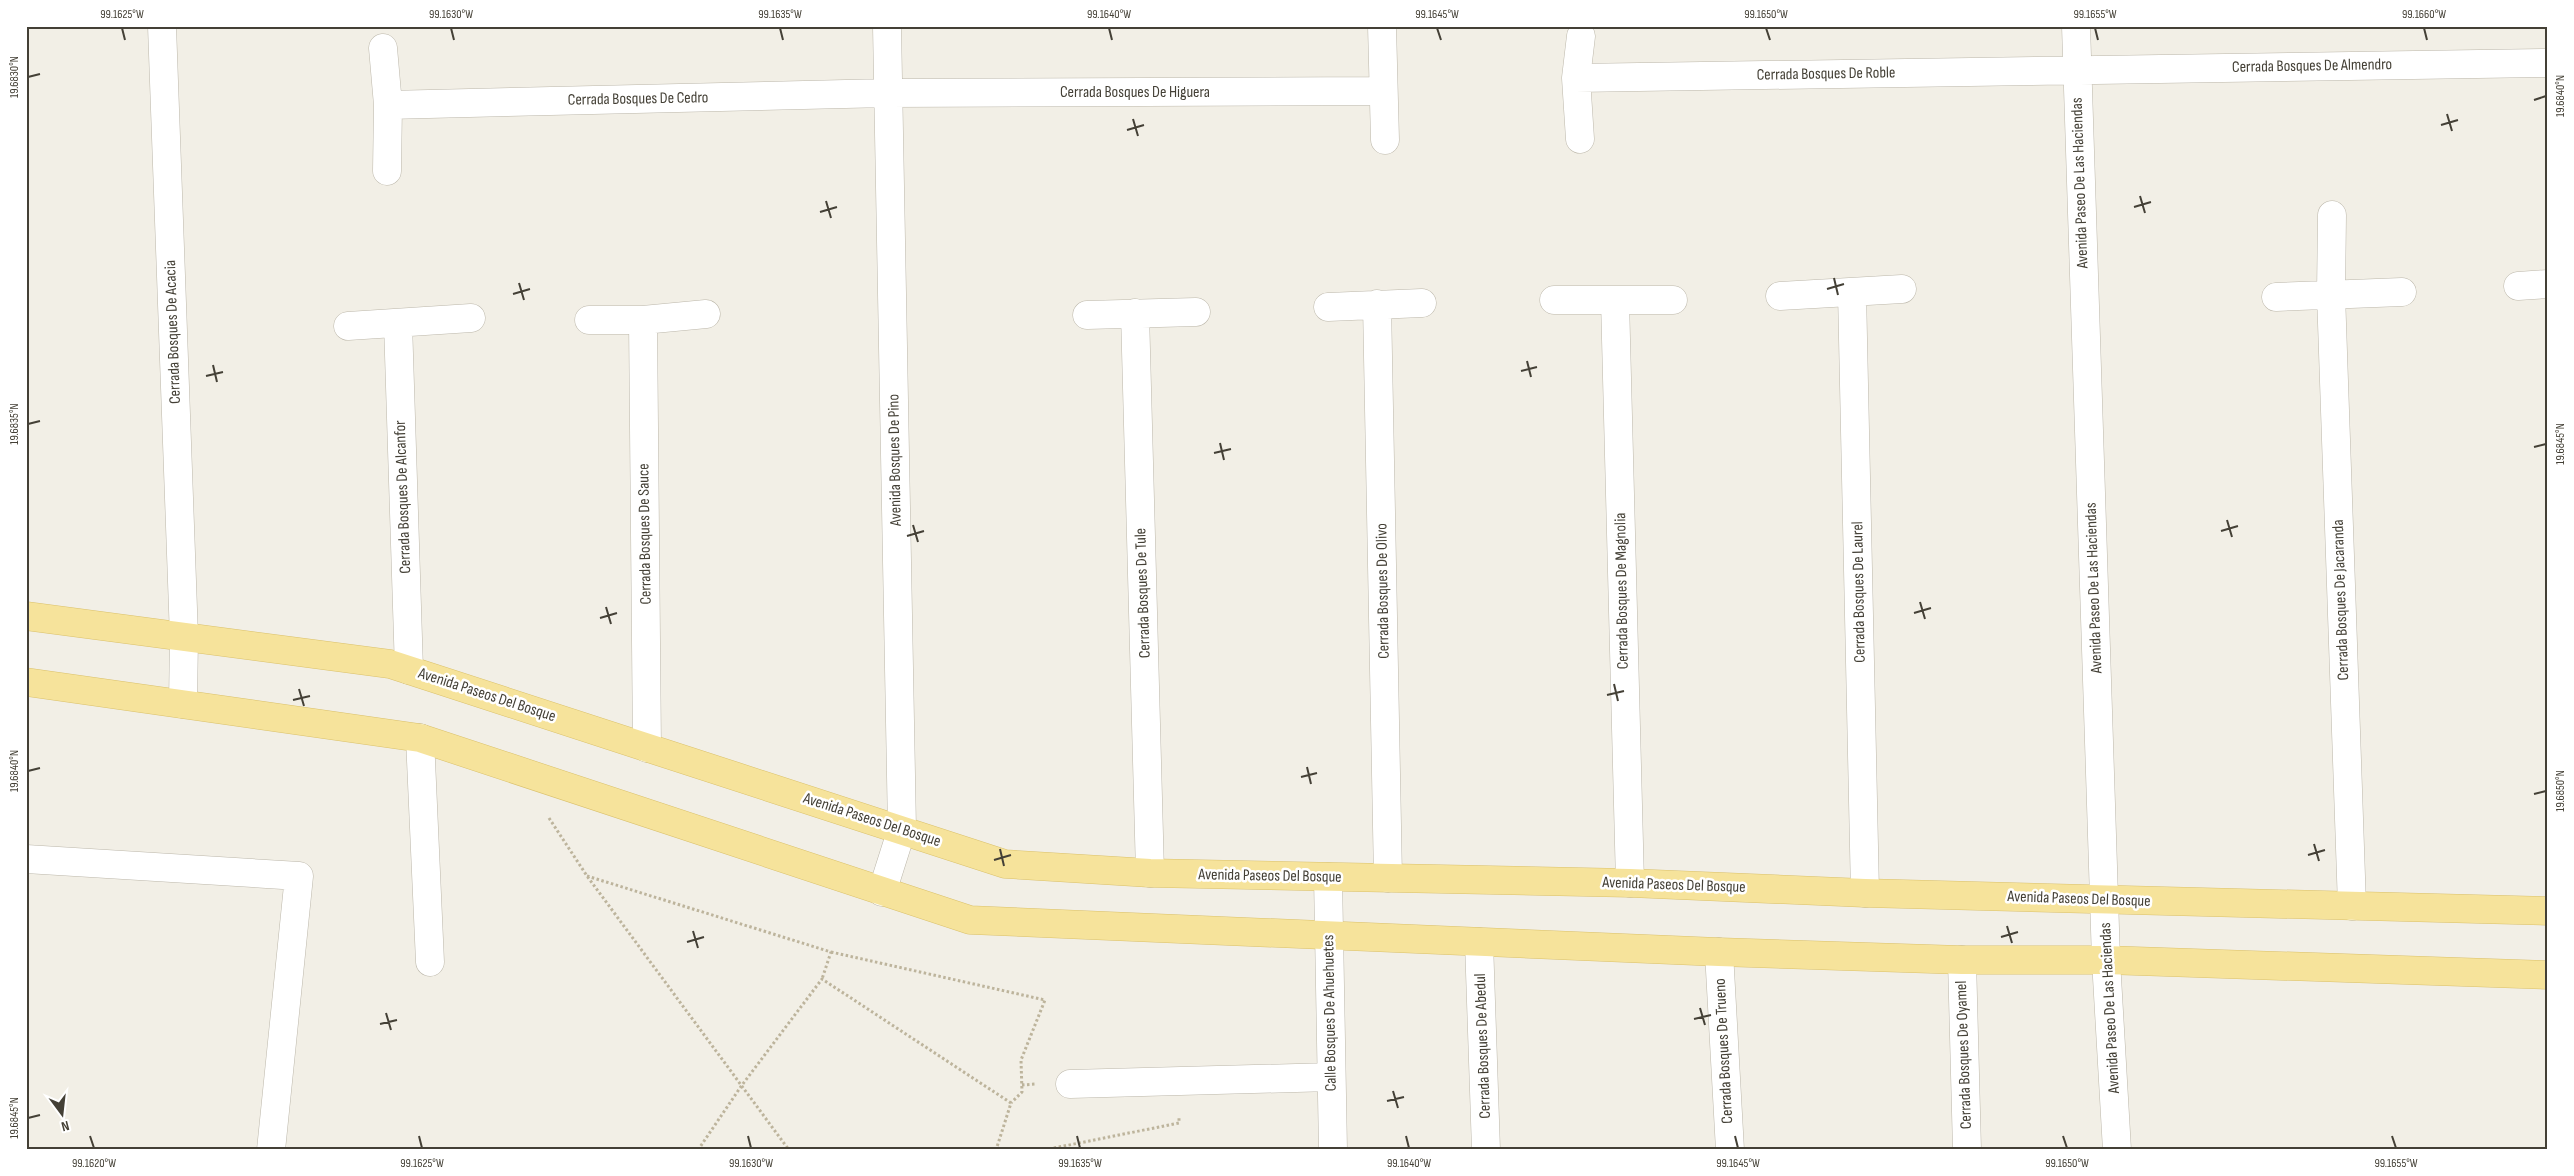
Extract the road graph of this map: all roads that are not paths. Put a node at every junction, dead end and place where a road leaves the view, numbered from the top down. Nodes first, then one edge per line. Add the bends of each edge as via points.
1 (162, 26) edge
2 (887, 26) edge
3 (1382, 26) edge
4 (2076, 26) edge
5 (1581, 36) dead end
6 (383, 48) dead end
7 (2548, 63) edge
8 (2076, 70) junction
9 (1576, 78) junction
10 (1383, 91) junction
11 (887, 93) junction
12 (388, 105) junction
13 (1580, 139) dead end
14 (1385, 140) dead end
15 (388, 171) dead end
16 (2332, 215) dead end
17 (2548, 284) edge
18 (2518, 286) dead end
19 (1902, 289) dead end
20 (1852, 292) junction
21 (2402, 292) dead end
22 (2331, 294) junction
23 (1780, 296) dead end
24 (2276, 297) dead end
25 (1554, 300) dead end
26 (1615, 300) junction
27 (1673, 300) dead end
28 (1422, 303) dead end
29 (1377, 304) junction
30 (1328, 307) dead end
31 (1196, 312) dead end
32 (1135, 313) junction
33 (706, 314) dead end
34 (1087, 315) dead end
35 (471, 318) dead end
36 (589, 320) dead end
37 (643, 320) junction
38 (398, 323) junction
39 (348, 326) dead end
40 (26, 616) edge
41 (184, 637) junction
42 (409, 670) junction
43 (26, 682) edge
44 (183, 704) junction
45 (420, 738) junction
46 (647, 748) junction
47 (902, 829) junction
48 (26, 859) edge
49 (1150, 872) junction
50 (1328, 877) junction
51 (1388, 878) junction
52 (1630, 883) junction
53 (882, 892) junction
54 (1865, 893) junction
55 (2105, 900) junction
56 (2352, 906) junction
57 (2548, 911) edge
58 (1328, 936) junction
59 (1479, 942) junction
60 (1719, 952) junction
61 (1962, 960) junction
62 (2106, 960) junction
63 (430, 962) dead end
64 (2548, 975) edge
65 (1331, 1077) junction
66 (1070, 1084) dead end
67 (271, 1150) edge
68 (1333, 1150) edge
69 (1486, 1150) edge
70 (1730, 1150) edge
71 (1967, 1150) edge
72 (2117, 1150) edge

1 - 41 street, Cerrada Bosques De Acacia
2 - 11 street, Avenida Bosques De Pino
3 - 10 street
4 - 8 street, Avenida Paseo De Las Haciendas
5 - 9 street
6 - 12 street
7 - 8 street, Cerrada Bosques De Almendro
8 - 9 street, Cerrada Bosques De Roble
8 - 55 street, Avenida Paseo De Las Haciendas
9 - 13 street
10 - 11 street, Cerrada Bosques De Higuera
10 - 14 street
11 - 12 street, Cerrada Bosques De Cedro
11 - 47 street, Avenida Bosques De Pino
12 - 15 street
16 - 22 street, Cerrada Bosques De Jacaranda
17 - 18 street
19 - 20 street
20 - 23 street
20 - 54 street, Cerrada Bosques De Laurel
21 - 22 street
22 - 24 street
22 - 56 street, Cerrada Bosques De Jacaranda
25 - 26 street
26 - 27 street
26 - 52 street, Cerrada Bosques De Magnolia
28 - 29 street
29 - 30 street
29 - 51 street, Cerrada Bosques De Olivo
31 - 32 street
32 - 34 street
32 - 49 street, Cerrada Bosques De Tule
33 - 37 street
35 - 38 street
36 - 37 street
37 - 46 street, Cerrada Bosques De Sauce
38 - 39 street
38 - 42 street, Cerrada Bosques De Alcanfor
40 - 41 main road, Avenida Paseos Del Bosque
41 - 42 main road, Avenida Paseos Del Bosque via 390,664
41 - 44 street, Cerrada Bosques De Acacia
42 - 46 main road, Avenida Paseos Del Bosque
43 - 44 main road
44 - 45 main road
45 - 53 main road
45 - 63 street
46 - 47 main road, Avenida Paseos Del Bosque
47 - 49 main road, Avenida Paseos Del Bosque via 1005,864
47 - 53 street, Avenida Bosques De Pino
48 - 67 street via 299,876
49 - 50 main road, Avenida Paseos Del Bosque
50 - 51 main road, Avenida Paseos Del Bosque
50 - 58 street, Calle Bosques De Ahuehuetes
51 - 52 main road, Avenida Paseos Del Bosque
52 - 54 main road, Avenida Paseos Del Bosque
53 - 58 main road via 970,920
54 - 55 main road, Avenida Paseos Del Bosque
55 - 56 main road, Avenida Paseos Del Bosque
55 - 62 street, Avenida Paseo De Las Haciendas
56 - 57 main road, Avenida Paseos Del Bosque
58 - 59 main road
58 - 65 street, Calle Bosques De Ahuehuetes
59 - 60 main road
59 - 69 street, Cerrada Bosques De Abedul
60 - 61 main road
60 - 70 street, Cerrada Bosques De Trueno
61 - 62 main road
61 - 71 street, Cerrada Bosques De Oyamel
62 - 64 main road
62 - 72 street, Avenida Paseo De Las Haciendas
65 - 66 street
65 - 68 street, Calle Bosques De Ahuehuetes

